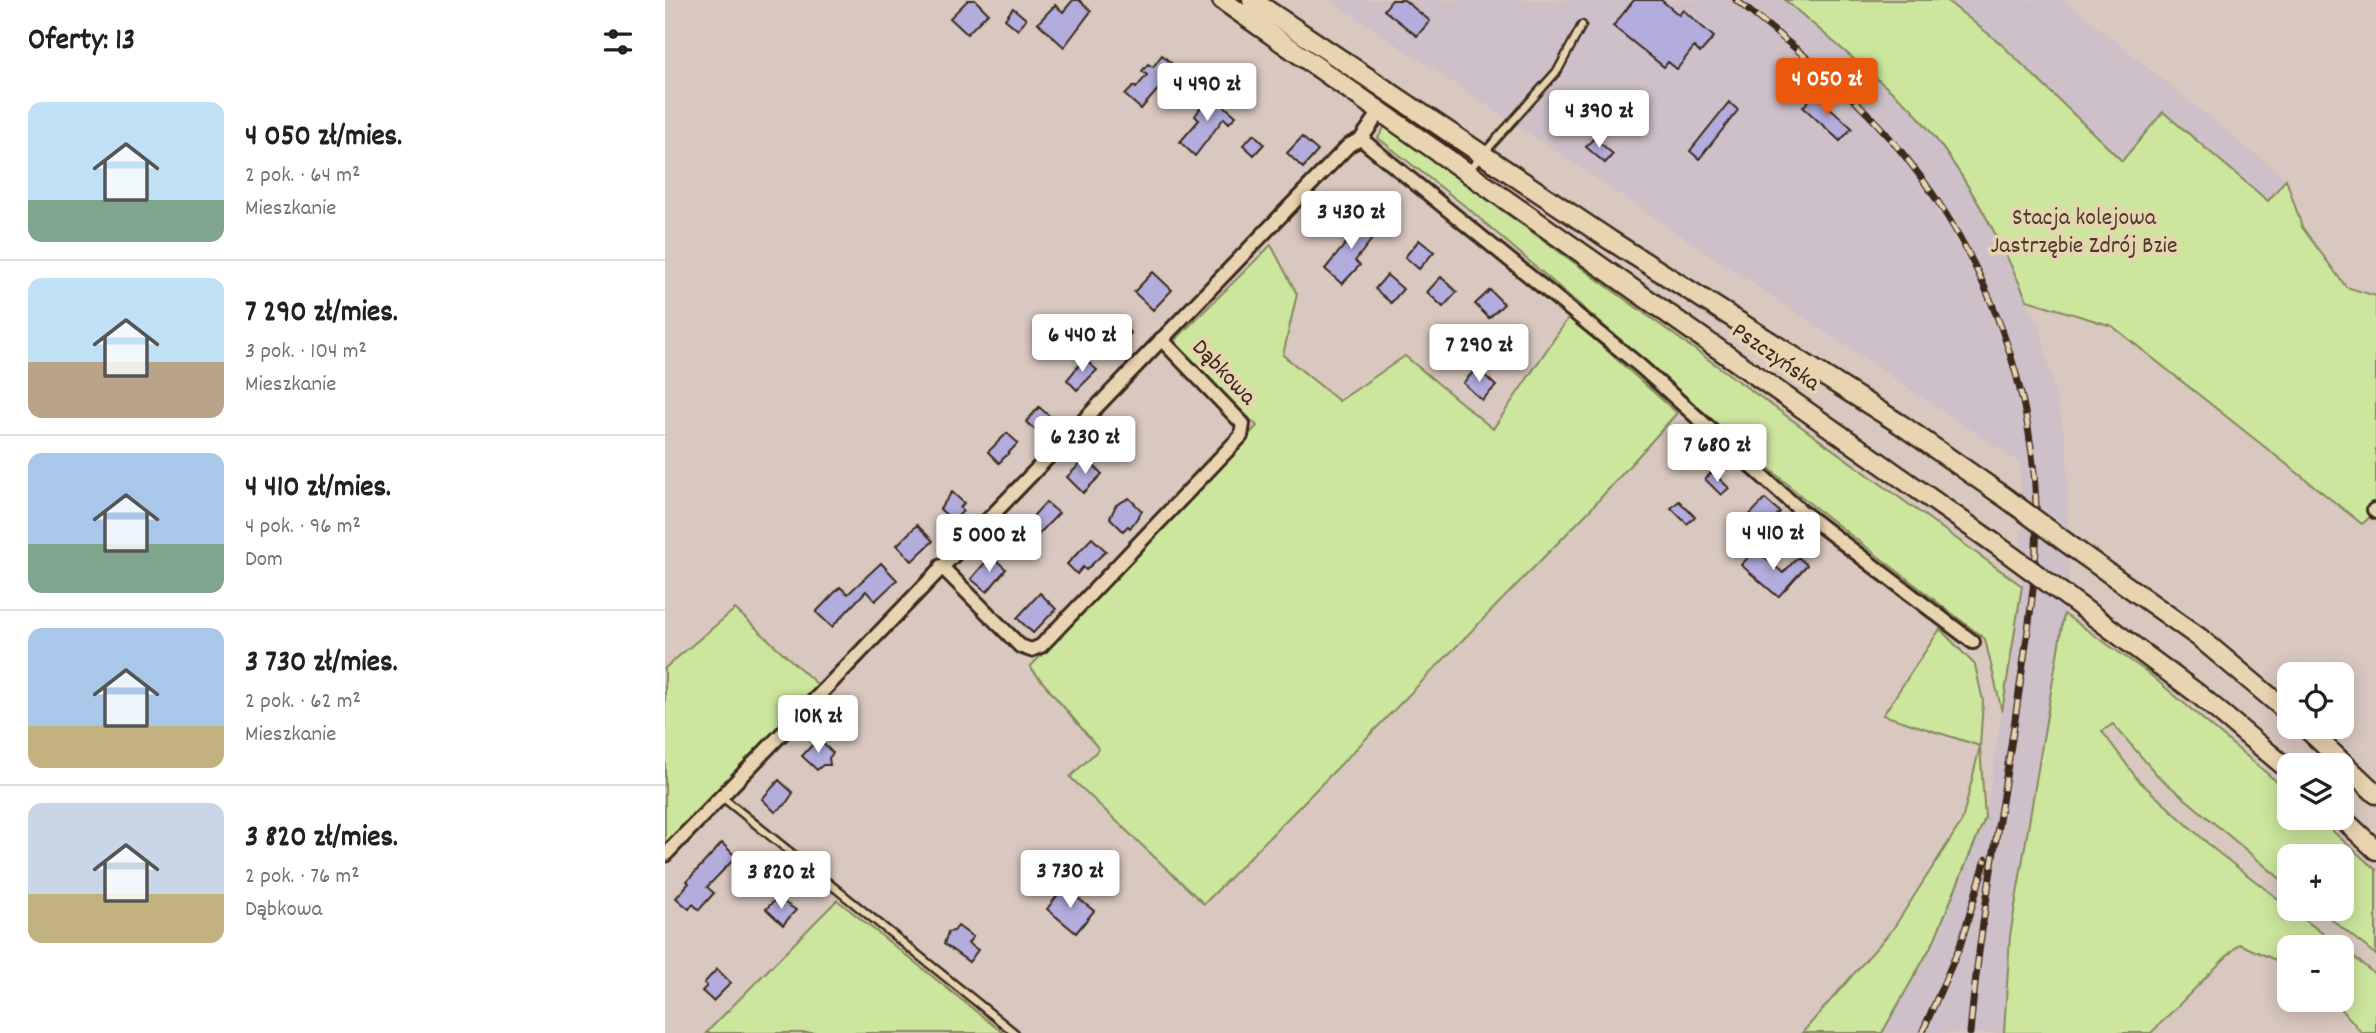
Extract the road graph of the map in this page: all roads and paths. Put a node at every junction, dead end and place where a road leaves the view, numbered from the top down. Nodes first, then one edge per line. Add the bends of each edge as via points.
1 (1222, 0) edge
2 (1254, 0) edge
3 (1582, 25) dead end
4 (1380, 112) junction
5 (1361, 139) junction
6 (1482, 155) junction
7 (1467, 173) junction
8 (1161, 339) junction
9 (941, 566) junction
10 (1973, 642) dead end
11 (2277, 703) edge
12 (2318, 739) edge
13 (2277, 761) edge
14 (2376, 794) edge
15 (720, 796) junction
16 (2354, 829) edge
17 (2376, 850) edge
18 (665, 855) edge
19 (1014, 1033) edge

1 - 4 main road, Pszczyńska
2 - 6 main road, Pszczyńska
3 - 6 lane via 1558,70
4 - 5 street, Dąbkowa
4 - 7 main road, Pszczyńska
5 - 8 street, Dąbkowa via 1349,145
5 - 10 street via 1640,366 1800,510
6 - 7 lane
6 - 11 main road, Pszczyńska, bridge via 1900,424 2200,638
7 - 13 main road, Pszczyńska, bridge via 1994,543 2198,694
8 - 9 street, Dąbkowa
8 - 9 street, Dąbkowa via 1231,408 1244,424 1241,436 1041,646 1031,650 1020,646
9 - 15 street, Dąbkowa
12 - 14 main road
15 - 18 street, Dąbkowa
15 - 19 lane
16 - 17 main road

